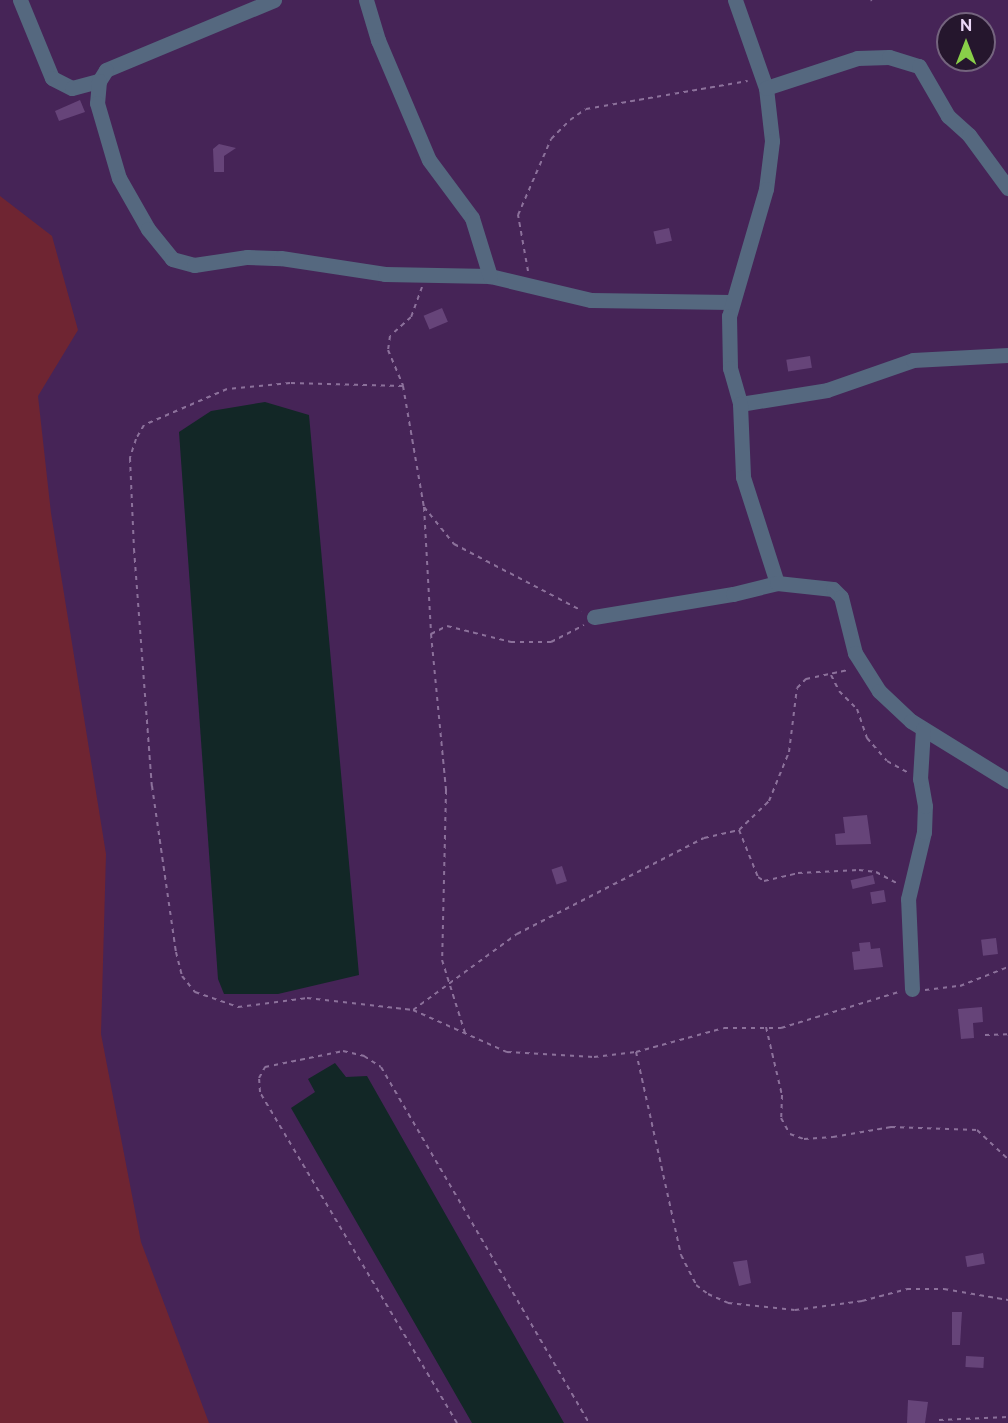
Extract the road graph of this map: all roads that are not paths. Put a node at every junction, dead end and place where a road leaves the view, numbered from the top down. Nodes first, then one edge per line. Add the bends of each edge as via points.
1 (21, 0) edge
2 (274, 0) edge
3 (366, 0) edge
4 (735, 0) edge
5 (99, 81) junction
6 (764, 83) junction
7 (1008, 188) edge
8 (490, 276) junction
9 (731, 302) junction
10 (1008, 355) edge
11 (740, 404) junction
12 (777, 583) junction
13 (594, 617) road end
14 (923, 729) junction
15 (1008, 781) edge
16 (912, 989) road end

1 - 5 street via 52,78 72,88
2 - 5 street via 106,70
3 - 8 street via 378,40 429,160 472,218
4 - 6 street
5 - 8 street via 97,103 119,178 148,229 172,259 194,264 247,257 281,258 424,276
6 - 7 street via 856,58 889,57 918,66 948,116 969,135
6 - 9 street via 772,141 766,189 752,247
8 - 9 street via 591,300
9 - 11 street via 730,368
10 - 11 street via 913,360 827,390 779,401
11 - 12 street via 743,477
12 - 13 street
12 - 14 street via 833,589 841,597 850,639 867,676 896,709
14 - 15 street
14 - 16 street via 920,779 924,832 909,889

